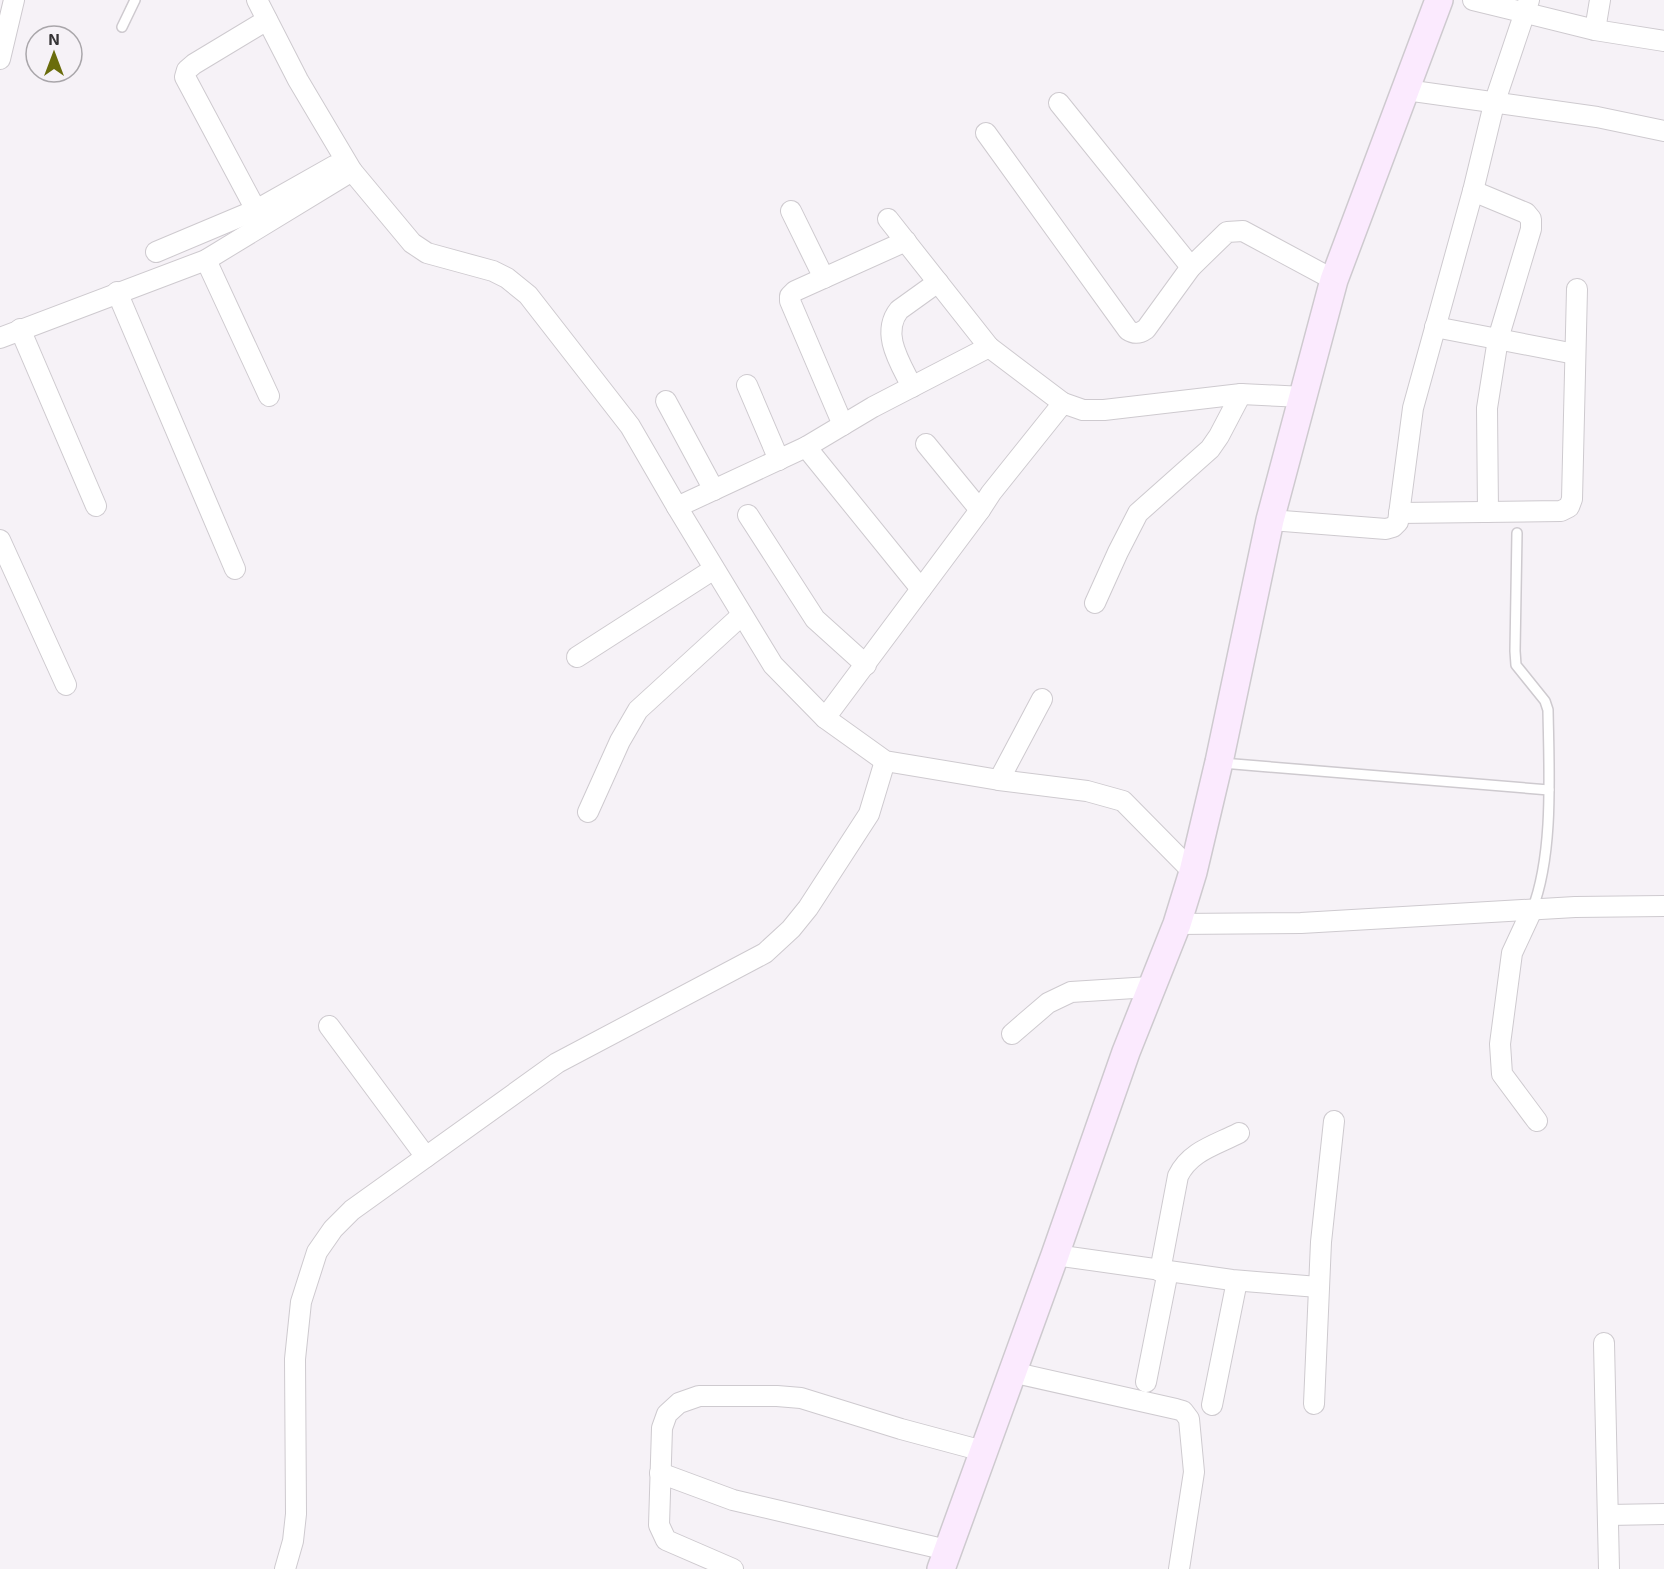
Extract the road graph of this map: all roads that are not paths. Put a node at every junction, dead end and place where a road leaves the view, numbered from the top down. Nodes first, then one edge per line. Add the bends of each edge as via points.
1 (14, 0) edge
2 (135, 0) edge
3 (257, 0) edge
4 (1439, 0) edge
5 (1473, 0) edge
6 (1600, 0) edge
7 (1526, 6) edge
8 (267, 20) junction
9 (122, 27) dead end
10 (1595, 30) junction
11 (1664, 41) edge
12 (0, 59) edge
13 (1406, 90) junction
14 (1059, 103) dead end
15 (1494, 104) junction
16 (1664, 131) edge
17 (986, 133) dead end
18 (349, 165) junction
19 (1473, 191) junction
20 (256, 210) junction
21 (791, 212) dead end
22 (888, 219) dead end
23 (906, 241) junction
24 (156, 252) dead end
25 (206, 260) junction
26 (1191, 267) junction
27 (824, 278) junction
28 (1334, 280) junction
29 (938, 282) junction
30 (1578, 289) dead end
31 (117, 292) junction
32 (1435, 327) junction
33 (20, 329) junction
34 (0, 338) edge
35 (1497, 339) junction
36 (989, 347) junction
37 (1575, 354) junction
38 (747, 385) dead end
39 (912, 387) junction
40 (1240, 394) junction
41 (269, 396) dead end
42 (1304, 397) junction
43 (666, 401) dead end
44 (1063, 403) junction
45 (843, 425) junction
46 (926, 444) dead end
47 (807, 447) junction
48 (779, 460) junction
49 (714, 490) junction
50 (96, 506) dead end
51 (677, 507) junction
52 (980, 510) junction
53 (1488, 512) junction
54 (1399, 513) junction
55 (748, 515) dead end
56 (1270, 520) junction
57 (1517, 533) dead end
58 (0, 540) edge
59 (235, 569) dead end
60 (714, 569) junction
61 (921, 589) junction
62 (1095, 603) dead end
63 (742, 615) junction
64 (577, 657) dead end
65 (866, 665) junction
66 (66, 685) dead end
67 (1042, 699) dead end
68 (825, 718) junction
69 (885, 760) junction
70 (1219, 762) junction
71 (999, 780) junction
72 (1549, 790) junction
73 (588, 812) dead end
74 (1193, 872) junction
75 (1664, 906) edge
76 (1532, 910) junction
77 (1177, 924) junction
78 (1150, 987) junction
79 (329, 1026) dead end
80 (1012, 1034) dead end
81 (1334, 1121) dead end
82 (1537, 1121) dead end
83 (1239, 1133) dead end
84 (426, 1157) junction
85 (1055, 1255) junction
86 (1164, 1271) junction
87 (1237, 1281) junction
88 (1318, 1287) junction
89 (1604, 1343) dead end
90 (1011, 1372) junction
91 (1146, 1382) dead end
92 (1314, 1404) dead end
93 (1212, 1405) dead end
94 (983, 1451) junction
95 (660, 1473) junction
96 (1664, 1514) edge
97 (1609, 1515) junction
98 (944, 1560) edge
99 (285, 1569) edge
100 (733, 1569) edge
101 (1179, 1569) edge
102 (1609, 1569) edge

1 - 12 street
2 - 9 lane
3 - 8 street
4 - 13 main road
5 - 7 street
6 - 10 street
7 - 10 street
7 - 15 street
8 - 18 street
8 - 20 street via 194,64 185,77
10 - 11 street
13 - 15 street
13 - 28 main road
14 - 26 street
15 - 16 street via 1597,117
15 - 19 street
17 - 26 street via 1132,333 1146,329
18 - 20 street
18 - 25 street
18 - 51 street via 420,249 493,271 528,295 630,426
19 - 32 street
19 - 35 street via 1526,213 1531,219
20 - 24 street
21 - 27 street
22 - 23 street
23 - 27 street
23 - 29 street
25 - 31 street
25 - 41 street
26 - 28 street via 1223,235 1243,231
27 - 45 street via 795,291 790,301
28 - 42 main road
29 - 36 street
29 - 39 street via 895,317 891,341
30 - 37 street
31 - 33 street
31 - 59 street
32 - 35 street
32 - 54 street via 1413,408
33 - 34 street
33 - 50 street
35 - 37 street
35 - 53 street via 1487,418
36 - 39 street
36 - 44 street
37 - 53 street via 1569,507 1561,511
38 - 48 street
39 - 45 street
40 - 42 street
40 - 44 street via 1104,410 1083,410
40 - 62 street via 1210,448 1138,513
42 - 56 main road
43 - 49 street
44 - 52 street
45 - 47 street
46 - 52 street
47 - 48 street
47 - 61 street
48 - 49 street
49 - 51 street
51 - 60 street
52 - 61 street
53 - 54 street
54 - 56 street via 1398,522 1386,529
55 - 65 street via 815,619
56 - 70 main road
57 - 72 lane via 1516,665 1548,710
58 - 66 street
60 - 63 street
60 - 64 street
61 - 65 street
63 - 68 street via 773,665
63 - 73 street via 638,710
65 - 68 street
67 - 71 street
68 - 69 street
69 - 71 street
69 - 84 street via 869,814 808,908 765,953 557,1063
70 - 72 lane
70 - 74 main road
71 - 74 street via 1088,791 1123,801
72 - 76 lane via 1544,869
74 - 77 main road
75 - 76 street
76 - 77 street via 1301,923
76 - 82 street via 1512,953 1500,1044 1502,1074
77 - 78 main road
78 - 80 street via 1071,992 1048,1003
78 - 85 main road
79 - 84 street
81 - 88 street
83 - 86 street via 1184,1164 1178,1176
84 - 99 street via 352,1210 317,1252 301,1302 295,1359 296,1514
85 - 86 street
85 - 90 main road
86 - 87 street
86 - 91 street
87 - 88 street
87 - 93 street
88 - 92 street
89 - 97 street
90 - 94 main road
90 - 101 street via 1186,1414 1194,1472
94 - 95 street via 801,1398 699,1396 679,1403 667,1414 662,1428
94 - 98 main road
95 - 98 street via 733,1500
95 - 100 street via 659,1525 666,1540
96 - 97 street
97 - 102 street

